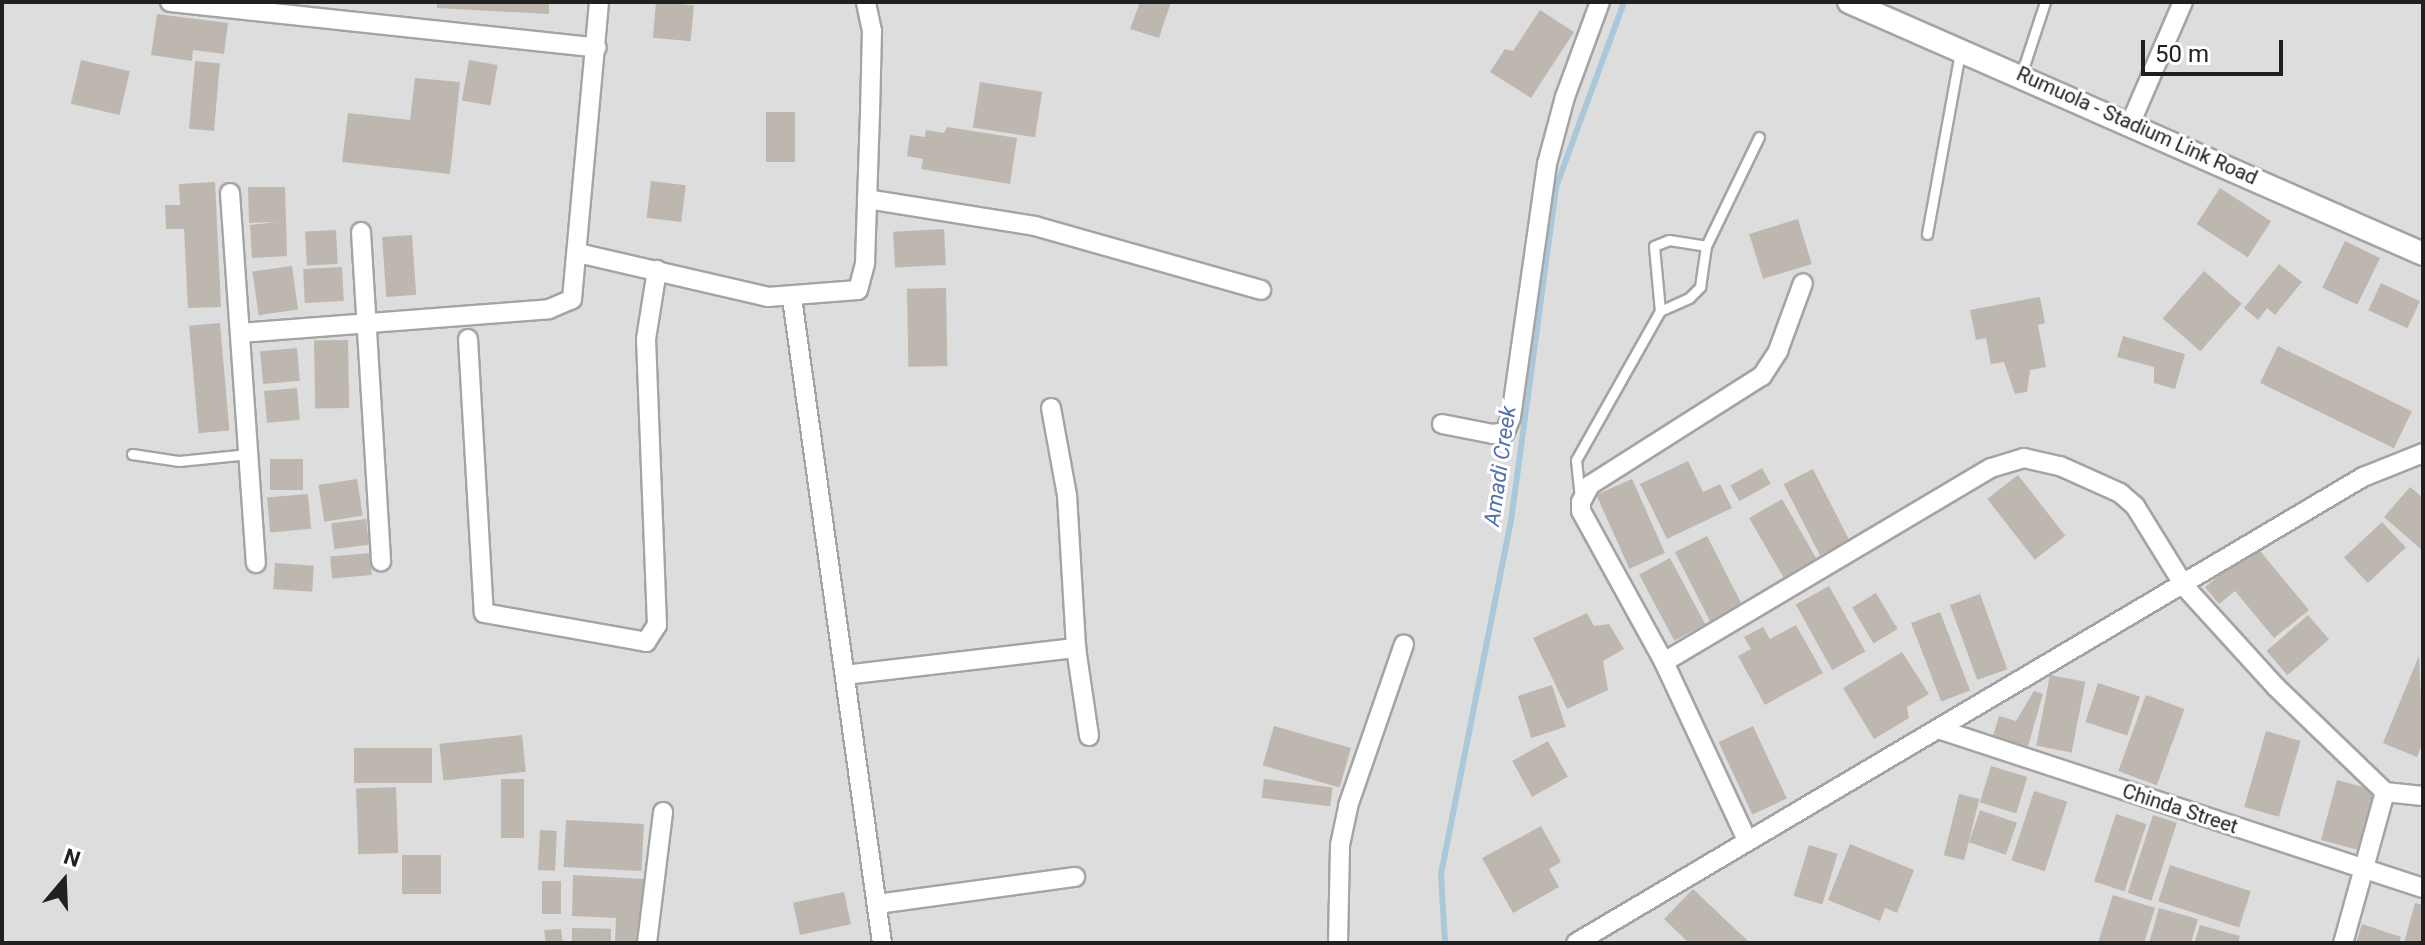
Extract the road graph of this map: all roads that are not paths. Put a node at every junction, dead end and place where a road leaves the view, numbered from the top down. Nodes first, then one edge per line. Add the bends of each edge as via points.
1 (170, 2) edge
2 (599, 2) edge
3 (866, 2) edge
4 (1600, 2) edge
5 (1849, 2) edge
6 (2045, 2) edge
7 (2183, 2) edge
8 (251, 6) edge
9 (597, 48) junction
10 (1960, 49) junction
11 (2021, 75) junction
12 (2131, 122) junction
13 (1759, 137) dead end
14 (230, 193) dead end
15 (867, 199) junction
16 (361, 232) dead end
17 (1927, 234) dead end
18 (1706, 246) junction
19 (578, 253) junction
20 (2423, 254) edge
21 (657, 270) junction
22 (1803, 283) dead end
23 (1261, 290) dead end
24 (792, 298) junction
25 (1660, 311) junction
26 (366, 322) junction
27 (240, 333) junction
28 (468, 339) dead end
29 (1051, 408) dead end
30 (1442, 424) dead end
31 (2423, 453) edge
32 (132, 454) dead end
33 (249, 454) junction
34 (1581, 502) junction
35 (381, 561) dead end
36 (256, 563) dead end
37 (2185, 587) junction
38 (1404, 644) dead end
39 (1076, 648) junction
40 (1664, 662) junction
41 (845, 675) junction
42 (1938, 729) junction
43 (1089, 736) dead end
44 (2385, 792) junction
45 (2423, 796) edge
46 (663, 812) dead end
47 (1747, 840) junction
48 (2367, 871) junction
49 (1075, 877) dead end
50 (2423, 888) edge
51 (877, 904) junction
52 (647, 943) edge
53 (882, 943) edge
54 (1338, 943) edge
55 (1576, 943) edge
56 (2343, 943) edge

1 - 8 street
2 - 9 street
3 - 15 street via 872,31
4 - 30 street via 1547,164 1511,417 1505,432 1493,434
5 - 10 street, Rumuola - Stadium Link Road
6 - 11 lane
7 - 12 street
8 - 9 street
9 - 19 street
10 - 11 street, Rumuola - Stadium Link Road
10 - 17 lane
11 - 12 street, Rumuola - Stadium Link Road
12 - 20 street, Rumuola - Stadium Link Road
13 - 18 lane
14 - 27 street
15 - 23 street via 1035,226
15 - 24 street via 863,283 845,293
16 - 26 street
18 - 25 lane via 1695,294
18 - 25 lane via 1669,240 1654,246
19 - 21 street
19 - 26 street via 574,293 562,306
21 - 24 street
21 - 28 street via 646,339 657,625 646,642 484,613
22 - 34 street via 1778,351 1762,376 1590,485
24 - 41 street
25 - 34 lane via 1576,460
26 - 27 street
26 - 35 street
27 - 33 street
29 - 39 street via 1067,495
31 - 37 street via 2363,477
32 - 33 lane via 179,461
33 - 36 street
34 - 40 street via 1581,511
37 - 40 street via 2135,506 2120,493 2060,466 2024,458 1991,468
37 - 42 street
37 - 44 street via 2276,687
38 - 54 street via 1348,806 1340,845
39 - 41 street
39 - 43 street
40 - 47 street
41 - 51 street
42 - 47 street
42 - 48 street, Chinda Street
44 - 45 street
44 - 48 street
46 - 52 street
47 - 55 street
48 - 50 street, Chinda Street
48 - 56 street
49 - 51 street
51 - 53 street

